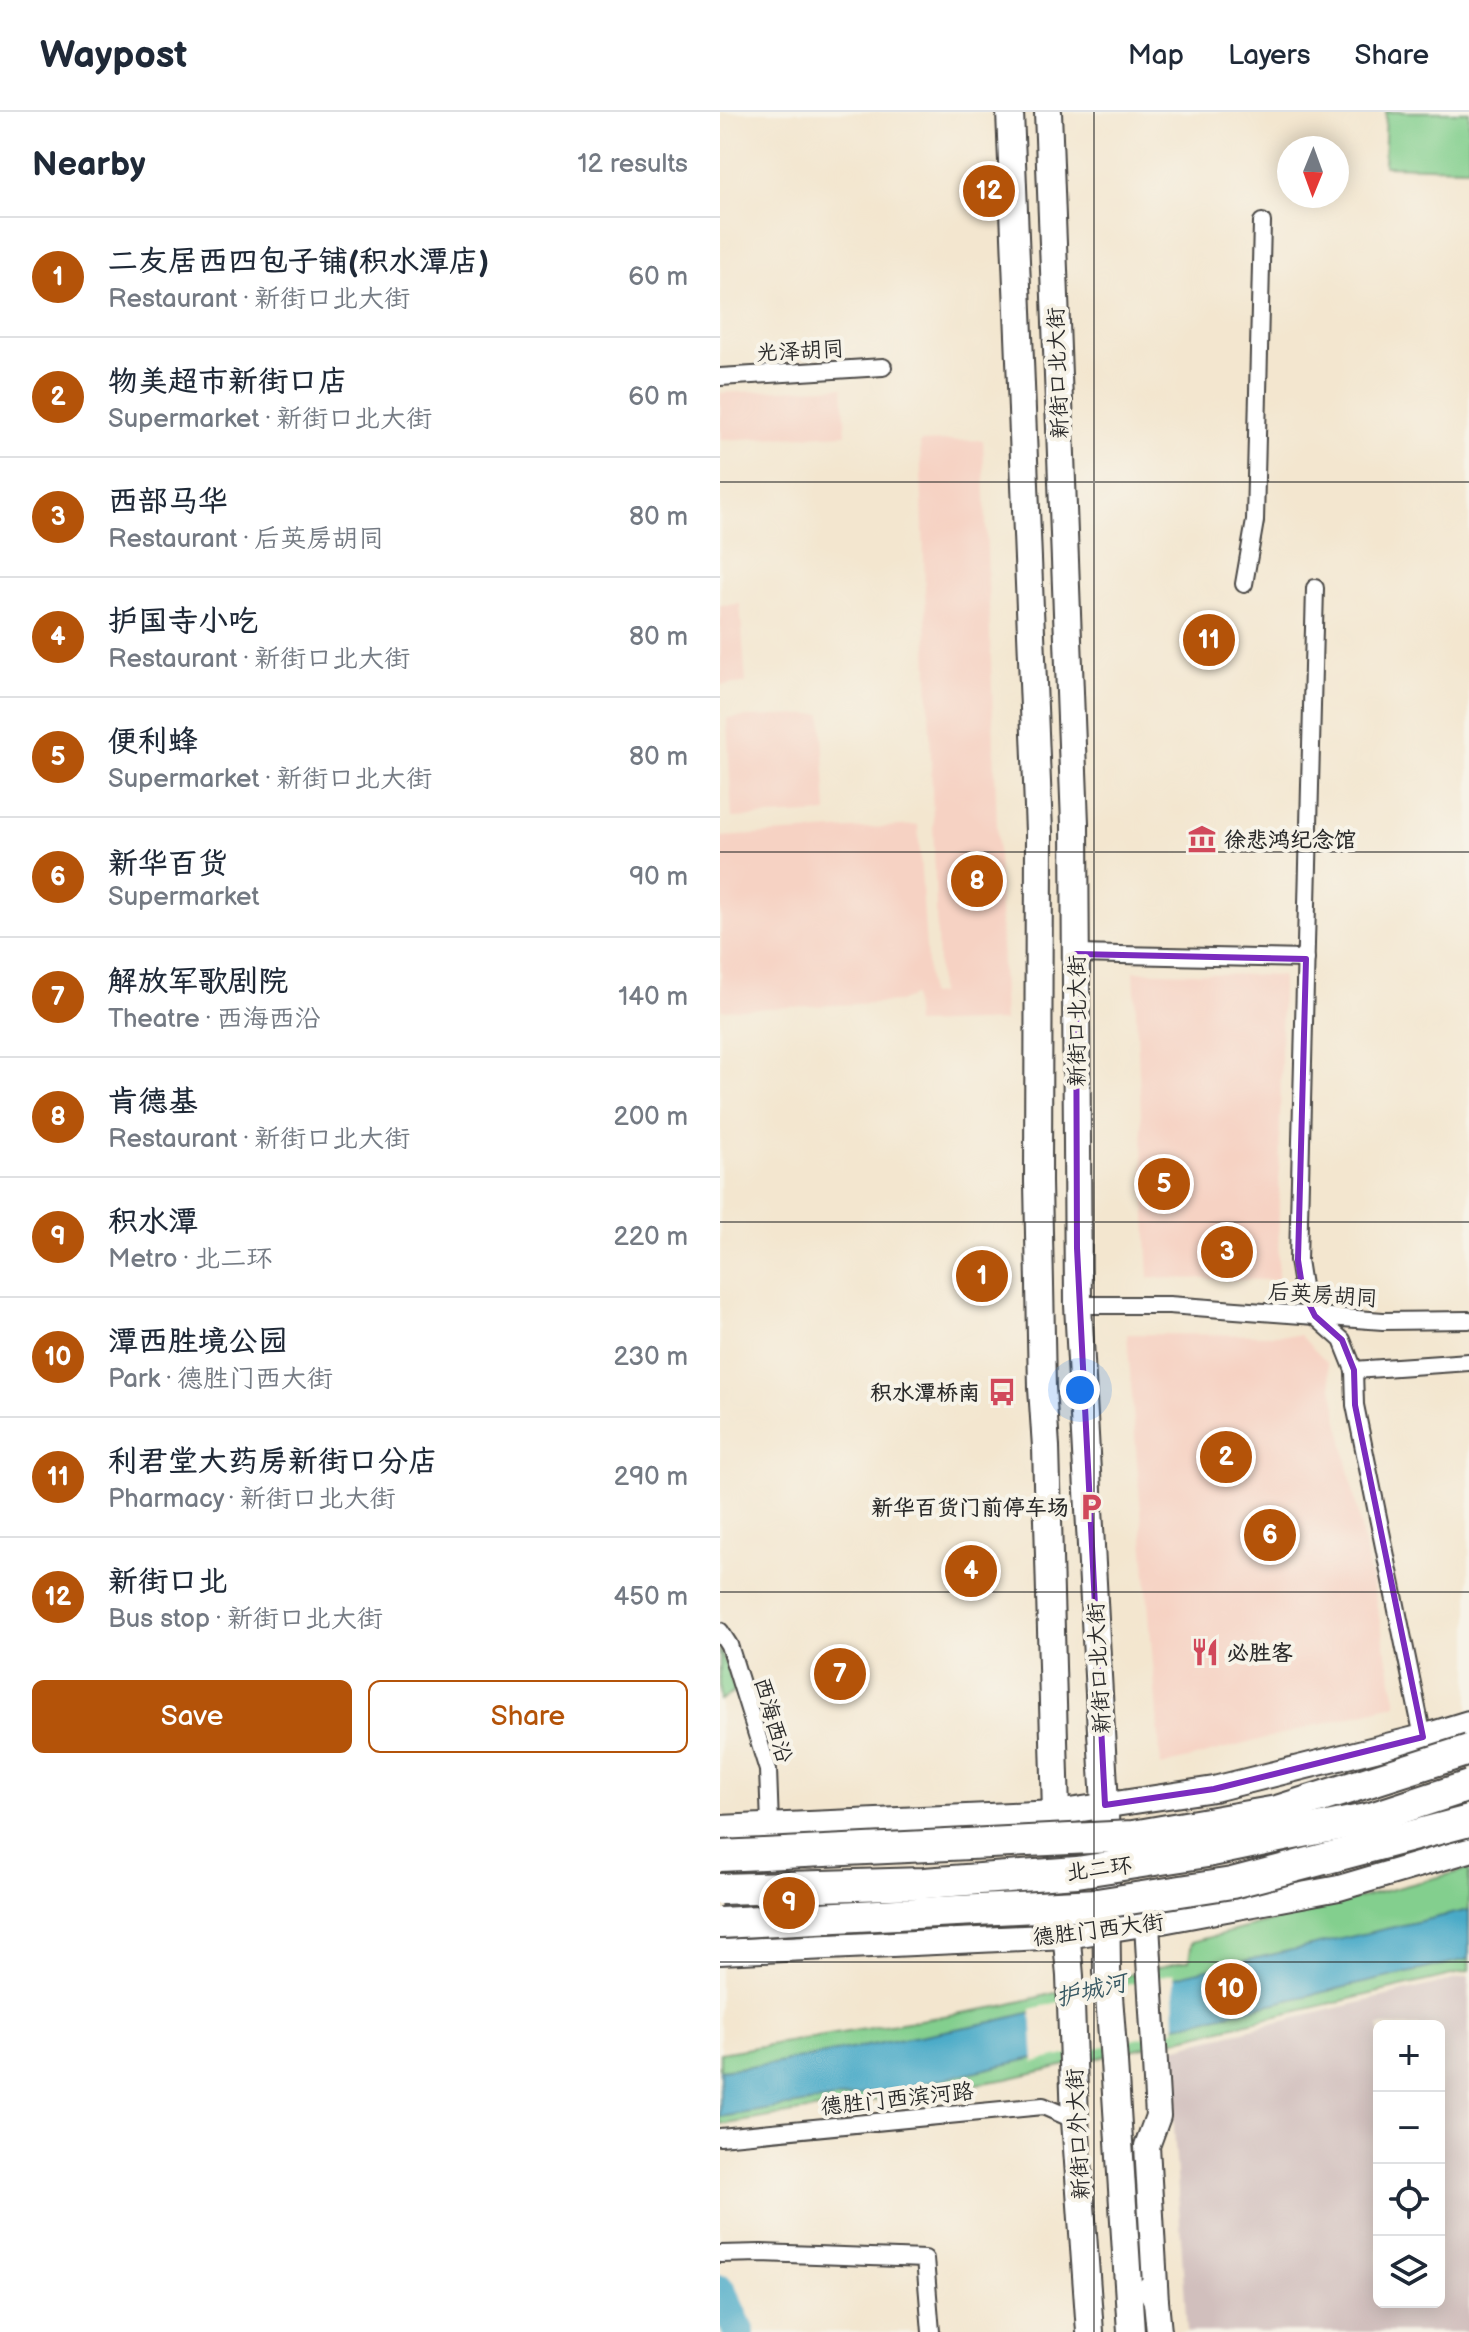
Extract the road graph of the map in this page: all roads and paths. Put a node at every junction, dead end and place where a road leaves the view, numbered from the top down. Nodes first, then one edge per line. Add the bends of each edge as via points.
1 (1010, 112) edge
2 (1048, 112) edge
3 (1262, 222) dead end
4 (883, 367) dead end
5 (720, 377) edge
6 (1244, 584) dead end
7 (1315, 588) dead end
8 (1076, 954) junction
9 (1306, 959) junction
10 (1078, 1305) junction
11 (1315, 1316) junction
12 (1469, 1320) edge
13 (1469, 1362) edge
14 (1354, 1370) junction
15 (720, 1631) edge
16 (1469, 1723) edge
17 (1423, 1737) junction
18 (1469, 1750) edge
19 (1469, 1786) edge
20 (1105, 1805) junction
21 (1056, 1813) junction
22 (1469, 1821) edge
23 (770, 1825) junction
24 (720, 1831) edge
25 (1462, 1853) edge
26 (720, 1856) edge
27 (751, 1866) junction
28 (720, 1868) edge
29 (720, 1889) edge
30 (720, 1923) edge
31 (1147, 1924) junction
32 (1105, 1930) junction
33 (1067, 1936) junction
34 (754, 1951) junction
35 (720, 1952) edge
36 (1075, 2120) junction
37 (720, 2137) edge
38 (1123, 2230) junction
39 (720, 2254) edge
40 (1156, 2302) junction
41 (931, 2332) edge
42 (1090, 2332) edge
43 (1131, 2332) edge
44 (1159, 2332) edge

1 - 21 main road, 新街口北大街 via 1039,832 1038,1182
2 - 8 main road, 新街口北大街
3 - 6 street via 1255,521
4 - 5 street, 光泽胡同
7 - 9 street
8 - 9 street
8 - 10 main road, 新街口北大街
9 - 11 street via 1298,1260 1303,1292
10 - 11 street, 后英房胡同 via 1169,1305
10 - 20 main road, 新街口北大街
11 - 12 street, 后英房胡同
11 - 14 street via 1342,1340
13 - 14 street
14 - 17 street via 1355,1405
15 - 23 street, 西海西沿 via 768,1770
16 - 17 street
17 - 20 street via 1214,1789
17 - 25 street
18 - 26 highway, bridge via 1277,1811 1133,1836
19 - 29 highway, 北二环, bridge via 1371,1818 1077,1872
20 - 21 street
20 - 32 main road, 新街口北大街
21 - 23 street
21 - 27 street via 952,1856
21 - 33 main road, 新街口北大街
22 - 30 highway, 北二环, bridge via 1232,1883 1097,1904
23 - 24 street
24 - 27 street
25 - 31 street, 德胜门西大街 via 1339,1888
27 - 28 street
27 - 34 street
31 - 32 street, 德胜门西大街
31 - 40 street, 新街口外大街 via 1158,2116 1147,2146
32 - 33 street, 德胜门西大街
32 - 38 main road, 新街口外大街, bridge
33 - 34 street, 德胜门西大街
33 - 36 main road, 新街口外大街
34 - 35 street, 德胜门西大街
36 - 37 street, 德胜门西滨河路 via 1043,2106
36 - 42 main road, 新街口外大街
38 - 40 street, 新街口外大街
38 - 43 main road, 新街口外大街
39 - 41 street via 925,2259
40 - 44 street, 新街口外大街

